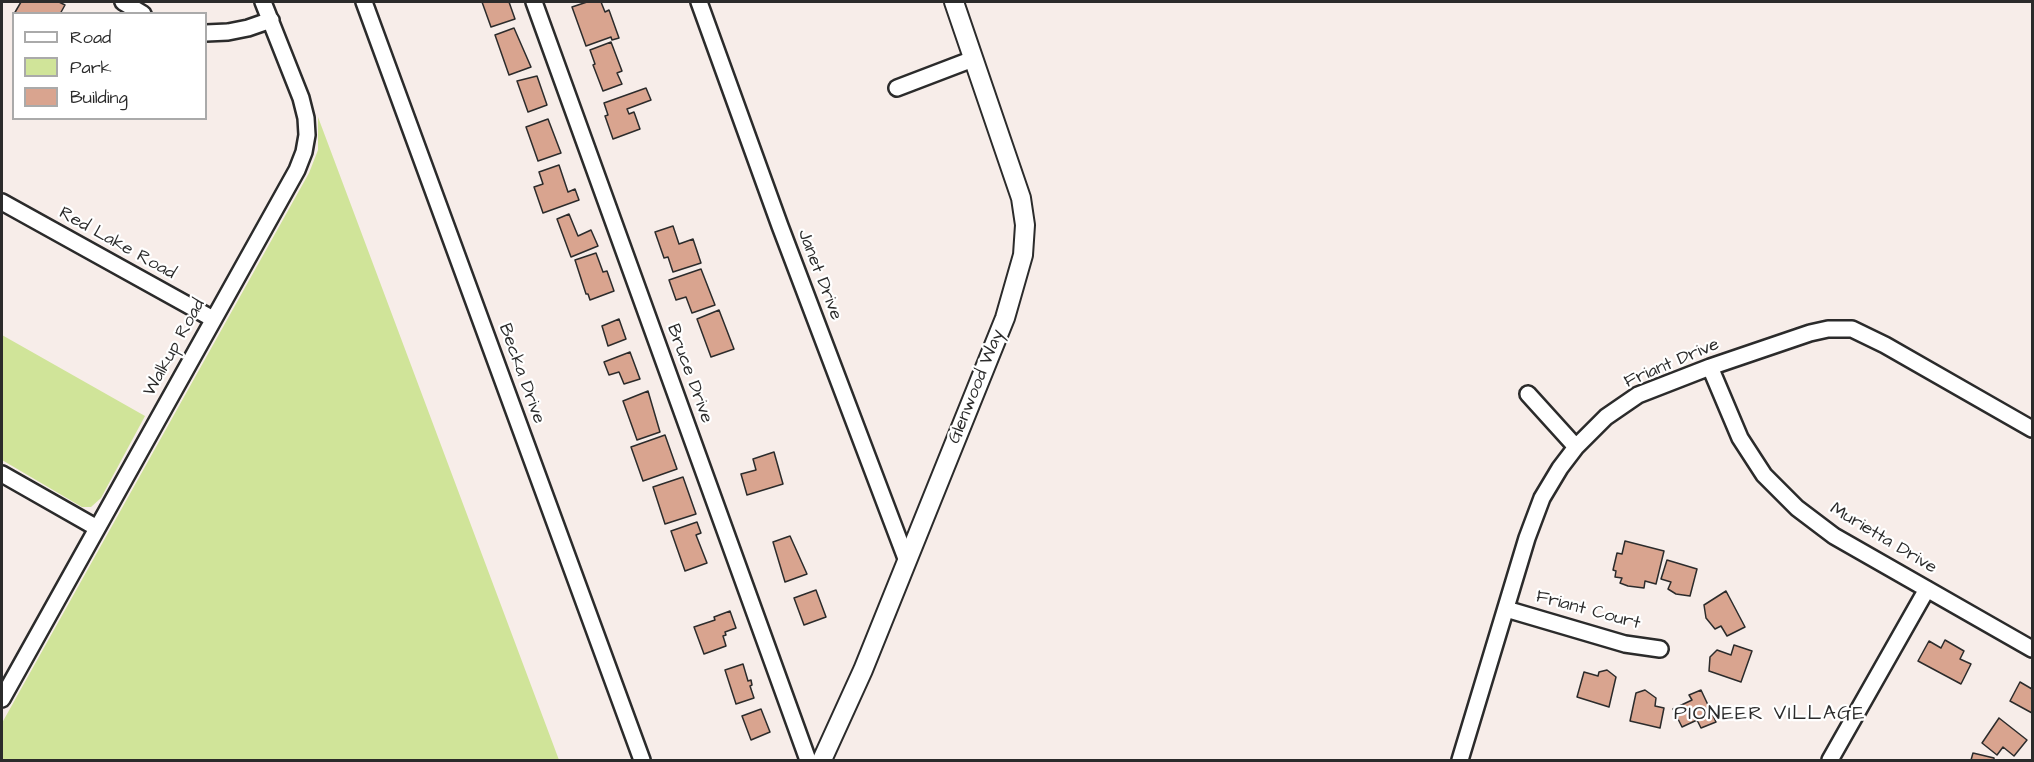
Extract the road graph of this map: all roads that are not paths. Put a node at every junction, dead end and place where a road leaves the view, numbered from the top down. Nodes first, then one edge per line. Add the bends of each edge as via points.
1 (123, 2) edge
2 (263, 2) edge
3 (364, 2) edge
4 (534, 2) edge
5 (699, 2) edge
6 (954, 2) edge
7 (140, 12) edge
8 (271, 20) junction
9 (207, 33) edge
10 (973, 59) junction
11 (897, 88) dead end
12 (2, 202) edge
13 (213, 319) junction
14 (1710, 367) junction
15 (1528, 394) dead end
16 (2032, 429) edge
17 (1576, 447) junction
18 (2, 474) edge
19 (97, 528) junction
20 (907, 561) junction
21 (1927, 589) junction
22 (1506, 609) junction
23 (1660, 649) dead end
24 (2032, 649) edge
25 (2, 699) edge
26 (642, 760) edge
27 (808, 760) edge
28 (822, 760) edge
29 (1460, 760) edge
30 (1830, 760) edge

1 - 7 street
2 - 8 street, Walkup Road
3 - 26 street, Becka Drive
4 - 27 street, Bruce Drive
5 - 20 street, Janet Drive
6 - 10 street, Glenwood Way
8 - 9 street via 238,30
8 - 13 street, Walkup Road via 301,98 307,135 304,152
10 - 11 street
10 - 20 street, Glenwood Way via 1021,198 1025,225 1023,255 1005,318
12 - 13 street, Red Lake Road
13 - 19 street, Walkup Road
14 - 16 street, Friant Drive via 1810,333 1852,329
14 - 17 street, Friant Drive via 1638,395 1606,417
14 - 21 street, Murietta Drive via 1740,438 1764,475 1797,508 1834,536
15 - 17 street
17 - 22 street, Friant Drive via 1542,498
18 - 19 street
19 - 25 street, Walkup Road
20 - 28 street, Glenwood Way via 864,670
21 - 24 street, Murietta Drive
21 - 30 street
22 - 23 street, Friant Court via 1625,644
22 - 29 street, Friant Drive

